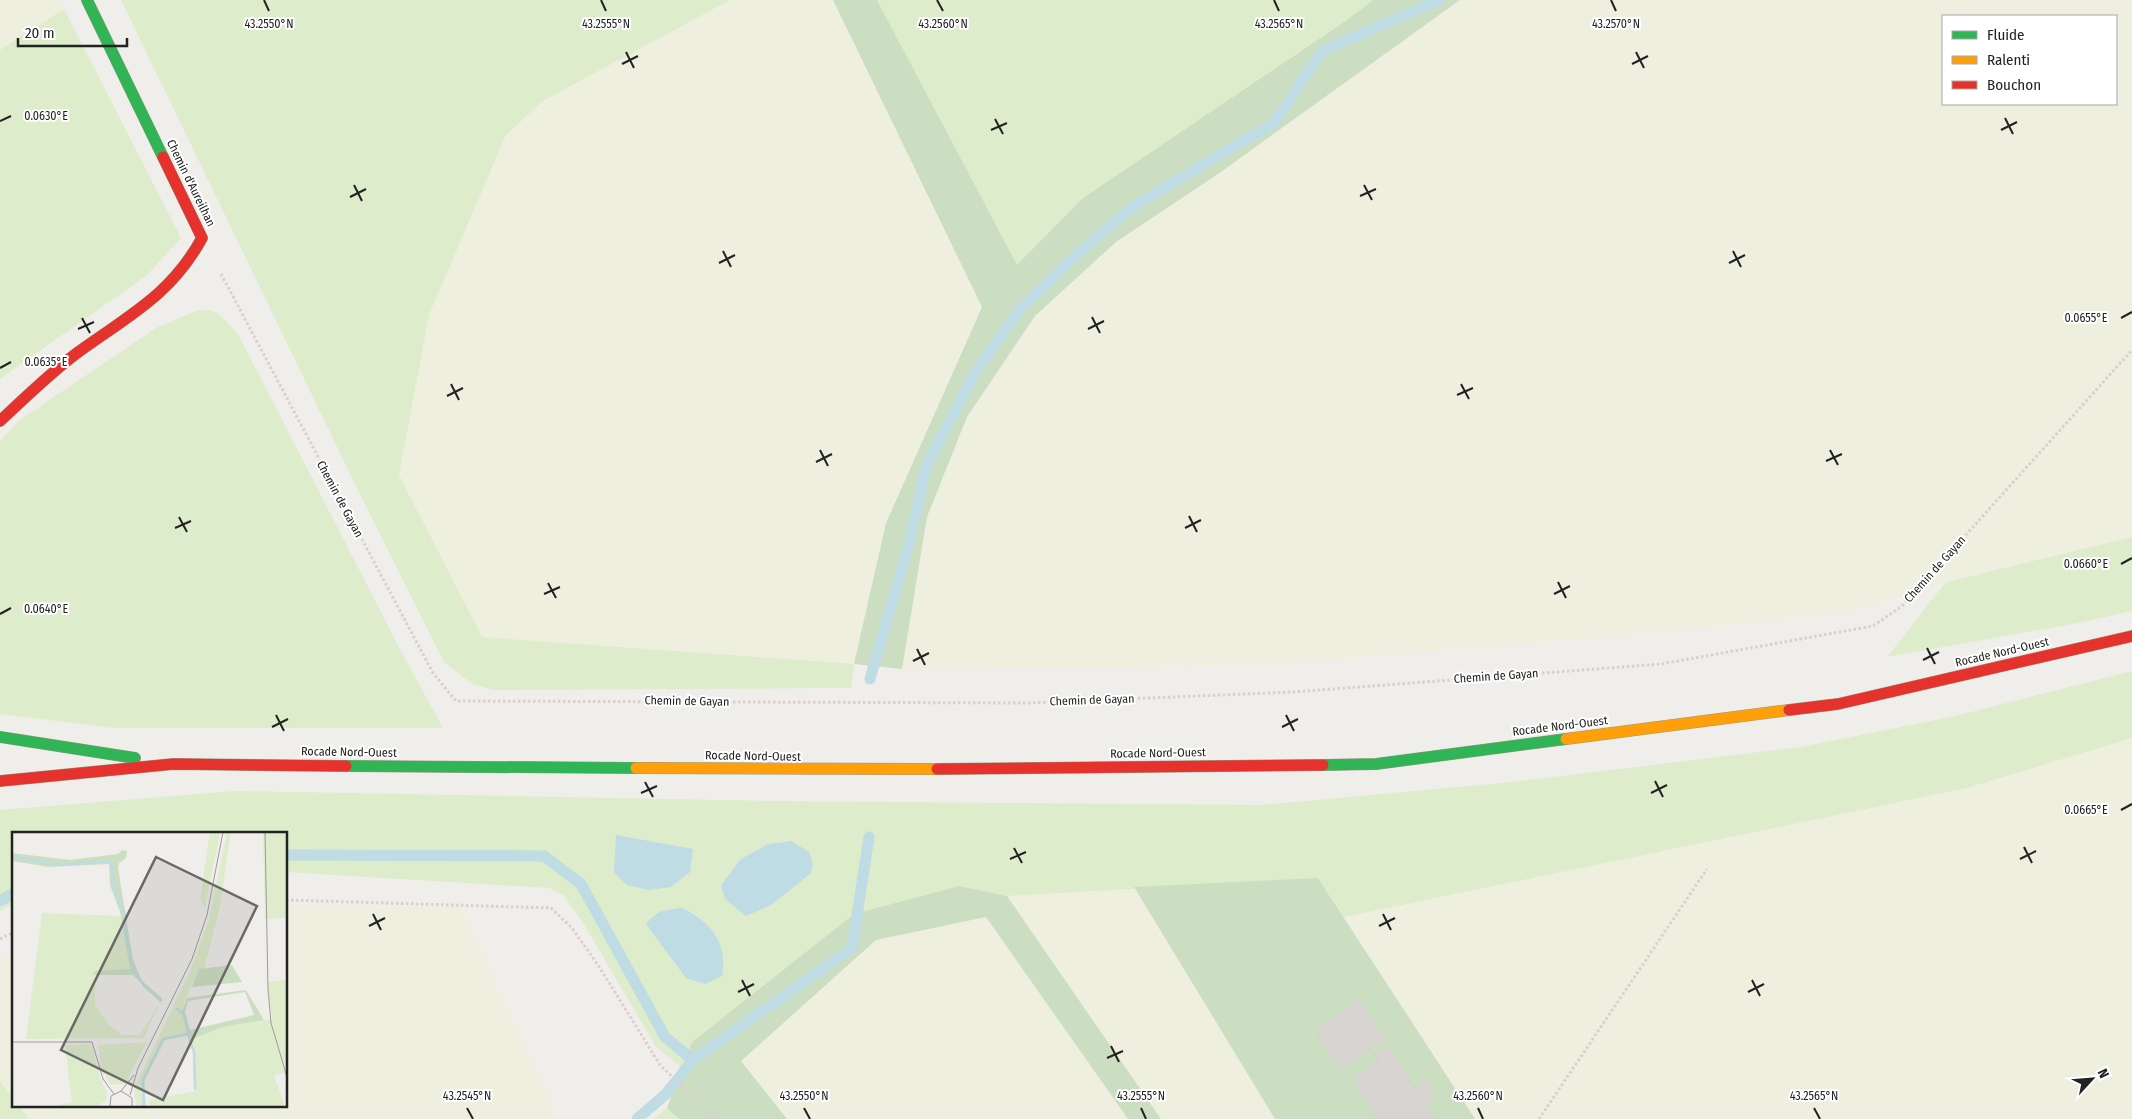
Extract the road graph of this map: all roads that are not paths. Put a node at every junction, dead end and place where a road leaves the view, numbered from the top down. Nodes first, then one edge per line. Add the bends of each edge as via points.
1 (87, 0) edge
2 (0, 421) edge
3 (2132, 636) edge
4 (0, 737) edge
5 (173, 764) junction
6 (0, 781) edge

1 - 2 main road, Chemin d'Aureilhan via 202,238 194,256 163,292 59,367
3 - 5 main road, Rocade Nord-Ouest via 1838,704 1376,764 849,770
4 - 5 main road, Rocade Nord-Ouest
5 - 6 main road, Rocade Nord-Ouest

